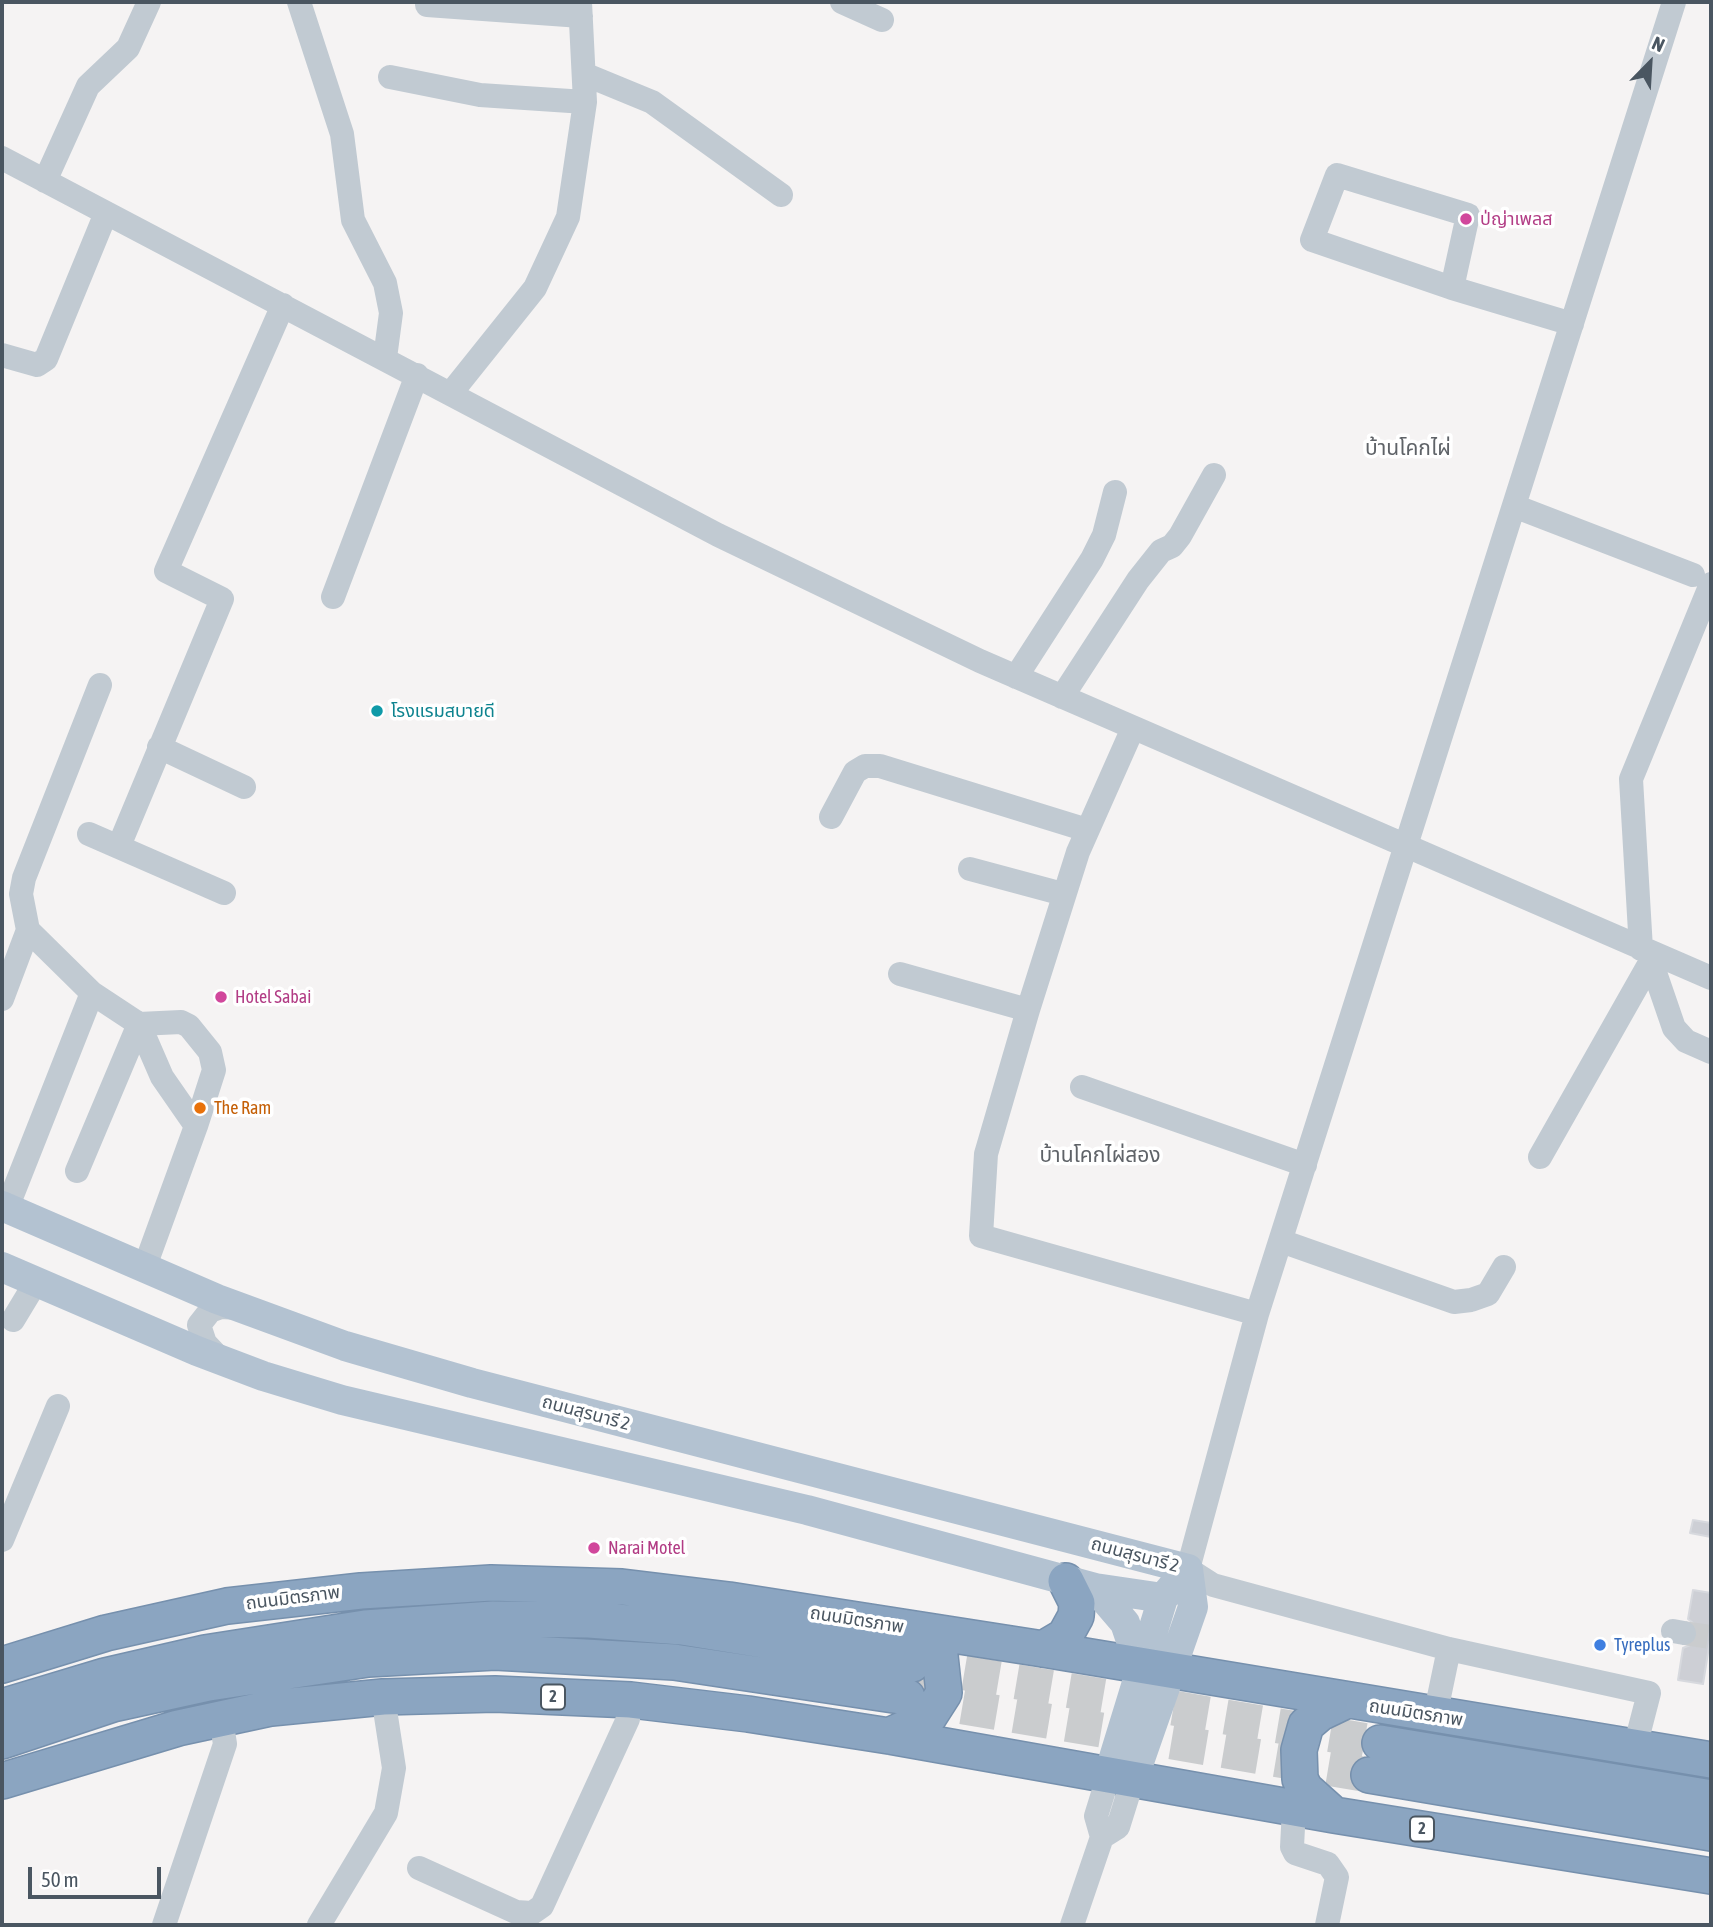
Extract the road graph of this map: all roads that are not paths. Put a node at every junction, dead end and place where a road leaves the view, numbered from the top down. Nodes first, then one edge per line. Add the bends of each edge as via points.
1 (149, 2) edge
2 (299, 2) edge
3 (842, 2) edge
4 (1674, 2) edge
5 (426, 5) dead end
6 (581, 9) edge
7 (882, 20) dead end
8 (584, 74) junction
9 (390, 77) dead end
10 (585, 102) junction
11 (3, 163) edge
12 (46, 181) junction
13 (781, 195) dead end
14 (106, 213) junction
15 (1452, 288) junction
16 (283, 305) junction
17 (1572, 324) junction
18 (2, 355) edge
19 (385, 358) junction
20 (417, 375) junction
21 (451, 393) junction
22 (1214, 475) dead end
23 (1115, 492) dead end
24 (1514, 506) junction
25 (1702, 580) edge
26 (333, 597) dead end
27 (1016, 677) junction
28 (100, 685) dead end
29 (1062, 697) junction
30 (1133, 727) junction
31 (159, 747) junction
32 (244, 787) dead end
33 (831, 817) dead end
34 (1087, 830) junction
35 (89, 834) dead end
36 (119, 846) junction
37 (1406, 848) junction
38 (970, 869) dead end
39 (224, 893) dead end
40 (1063, 894) junction
41 (28, 930) junction
42 (1649, 956) junction
43 (901, 974) dead end
44 (1711, 978) edge
45 (92, 993) junction
46 (2, 999) edge
47 (1028, 1010) junction
48 (139, 1024) junction
49 (1711, 1052) edge
50 (1082, 1087) dead end
51 (197, 1126) junction
52 (1540, 1157) dead end
53 (1305, 1165) junction
54 (77, 1171) dead end
55 (4, 1207) edge
56 (1281, 1241) junction
57 (2, 1267) edge
58 (1504, 1267) dead end
59 (144, 1269) junction
60 (36, 1282) junction
61 (239, 1308) junction
62 (1257, 1314) junction
63 (13, 1320) dead end
64 (223, 1361) junction
65 (58, 1406) dead end
66 (2, 1540) edge
67 (1188, 1569) junction
68 (1081, 1584) junction
69 (1163, 1598) junction
70 (908, 1628) junction
71 (1043, 1649) junction
72 (1449, 1649) junction
73 (2, 1664) edge
74 (1156, 1670) junction
75 (383, 1697) junction
76 (631, 1700) junction
77 (1345, 1701) junction
78 (2, 1707) edge
79 (1434, 1716) junction
80 (221, 1719) junction
81 (889, 1736) junction
82 (2, 1741) edge
83 (1635, 1747) junction
84 (1711, 1760) edge
85 (1121, 1777) junction
86 (2, 1781) edge
87 (1711, 1798) edge
88 (1294, 1808) junction
89 (1334, 1815) junction
90 (1711, 1833) edge
91 (419, 1868) dead end
92 (1711, 1875) edge
93 (164, 1925) edge
94 (319, 1925) edge
95 (1072, 1925) edge
96 (1327, 1925) edge

1 - 12 street via 122,57 88,86
2 - 19 street via 342,134 354,220 385,283 391,313
3 - 7 street
4 - 17 street
5 - 6 street
6 - 8 street
8 - 10 street
8 - 13 street via 652,102
9 - 10 street via 480,95
10 - 21 street via 568,217 535,288
11 - 12 street
12 - 14 street
14 - 16 street
14 - 18 street via 46,359 37,365
15 - 15 street via 1312,240 1337,175 1468,215
15 - 17 street
16 - 19 street
16 - 31 street via 166,571 222,599
17 - 24 street
19 - 20 street
20 - 21 street
20 - 26 street
21 - 27 street via 718,535
22 - 29 street via 1176,541 1161,551 1138,580
23 - 27 street via 1104,535 1092,559
24 - 25 street
24 - 37 street
25 - 42 street via 1631,779
27 - 29 street
28 - 41 street via 24,878 21,894
29 - 30 street
30 - 34 street
30 - 37 street
31 - 32 street
31 - 36 street
33 - 34 street via 855,772 865,766 880,766
34 - 40 street
35 - 36 street
36 - 39 street
37 - 42 street
37 - 53 street
38 - 40 street
40 - 47 street
41 - 45 street
41 - 46 street
42 - 44 street
42 - 49 street via 1674,1028 1686,1041
42 - 52 street
43 - 47 street
45 - 48 street
45 - 55 street
47 - 62 street via 986,1154 981,1236
48 - 51 street via 167,1086
48 - 51 street via 181,1022 210,1052 214,1070
48 - 54 street
50 - 53 street
51 - 59 street
53 - 56 street
55 - 59 main road, ถนนสุรนารี 2
56 - 58 street via 1454,1301 1488,1294
56 - 62 street
57 - 60 main road, ถนนสุรนารี 2
59 - 61 main road, ถนนสุรนารี 2
60 - 63 street
60 - 64 main road, ถนนสุรนารี 2
61 - 64 street via 221,1307 205,1322 210,1350
61 - 67 main road, ถนนสุรนารี 2 via 345,1346 472,1383
62 - 67 street
64 - 68 main road, ถนนสุรนารี 2 via 342,1400 807,1510
65 - 66 street
67 - 69 main road
67 - 72 street via 1213,1586
67 - 74 main road via 1194,1607
68 - 69 main road, ถนนสุรนารี 2
68 - 71 highway via 1076,1616 1065,1636
68 - 74 main road via 1125,1623
69 - 74 main road
70 - 71 highway, ถนนมิตรภาพ
70 - 73 highway, ถนนมิตรภาพ via 622,1587 491,1583 227,1606 106,1633
70 - 81 highway via 940,1656 944,1693 928,1718
71 - 74 highway, ถนนมิตรภาพ
72 - 79 street
72 - 83 street via 1649,1693
74 - 77 highway, ถนนมิตรภาพ
74 - 85 main road
75 - 76 highway, 2 via 495,1694
75 - 80 highway, 2 via 271,1708
75 - 94 street via 394,1768 386,1813
76 - 81 highway, 2
76 - 91 street via 628,1718 542,1906 532,1913 516,1912
77 - 79 highway, ถนนมิตรภาพ
77 - 89 highway via 1306,1725 1299,1750 1300,1779
78 - 82 highway, ถนนมิตรภาพ via 205,1653 365,1628 493,1619 682,1627 909,1681 495,1652 368,1659 113,1704
79 - 83 highway, ถนนมิตรภาพ
80 - 86 highway, 2
80 - 93 street via 225,1744
81 - 85 highway, 2
83 - 84 highway, ถนนมิตรภาพ
85 - 88 highway, 2
85 - 95 street via 1096,1816 1102,1837
87 - 90 highway, ถนนมิตรภาพ via 1375,1759
88 - 89 highway, 2
88 - 96 street via 1295,1853 1328,1864 1337,1877
89 - 92 highway, 2

